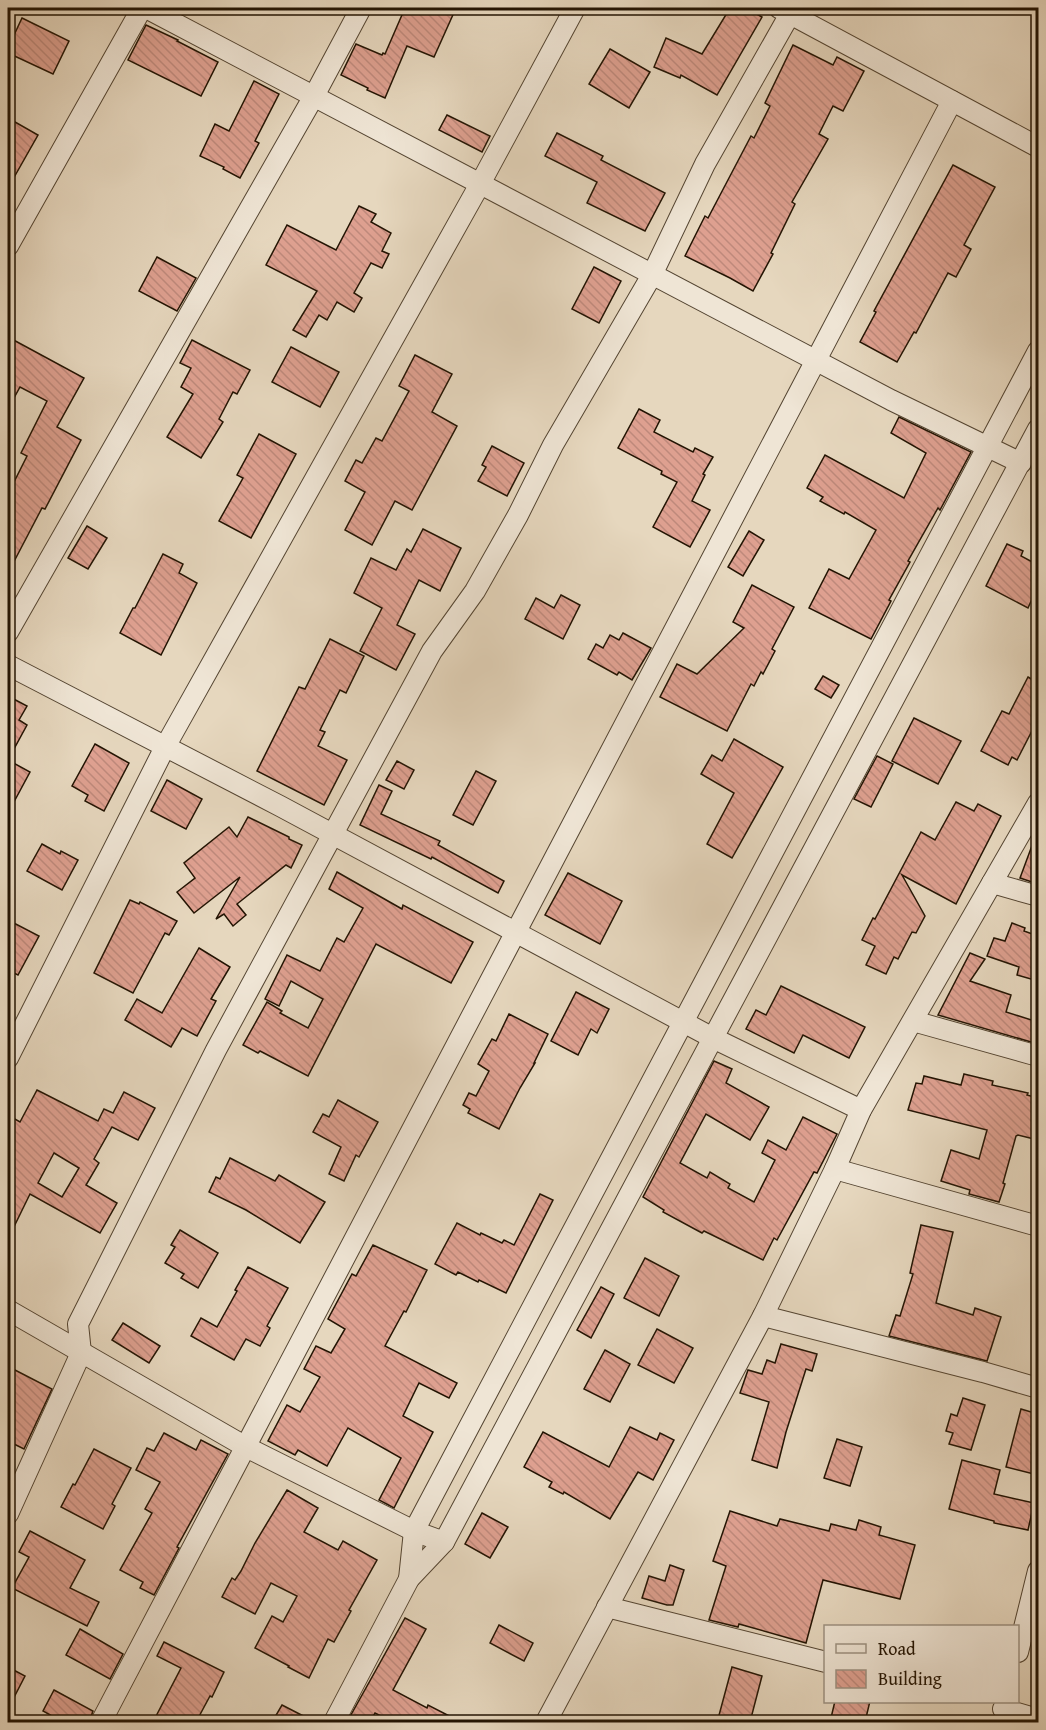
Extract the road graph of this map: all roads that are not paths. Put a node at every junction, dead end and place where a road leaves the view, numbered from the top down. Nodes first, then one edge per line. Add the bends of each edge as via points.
1 (144, 8) edge
2 (361, 8) edge
3 (574, 8) edge
4 (784, 11) edge
5 (314, 96) junction
6 (952, 101) junction
7 (1038, 147) edge
8 (480, 184) junction
9 (8, 246) edge
10 (652, 275) junction
11 (1038, 351) edge
12 (816, 361) junction
13 (1038, 429) edge
14 (988, 447) junction
15 (1021, 463) junction
16 (8, 632) edge
17 (8, 665) edge
18 (165, 747) junction
19 (1038, 803) edge
20 (333, 834) junction
21 (992, 883) junction
22 (1038, 896) edge
23 (516, 933) junction
24 (913, 1021) junction
25 (682, 1022) junction
26 (713, 1038) junction
27 (1038, 1056) edge
28 (8, 1058) edge
29 (861, 1110) junction
30 (835, 1169) junction
31 (1038, 1226) edge
32 (8, 1310) edge
33 (763, 1316) junction
34 (81, 1353) junction
35 (1038, 1389) edge
36 (246, 1447) junction
37 (9, 1508) edge
38 (414, 1531) junction
39 (444, 1542) junction
40 (1038, 1571) edge
41 (409, 1579) junction
42 (608, 1607) junction
43 (1019, 1644) edge
44 (824, 1662) edge
45 (1002, 1711) edge
46 (1038, 1719) edge
47 (101, 1722) edge
48 (334, 1722) edge
49 (546, 1722) edge

1 - 5 street
1 - 9 street
2 - 5 street
3 - 8 street
4 - 6 street
4 - 10 street
5 - 8 street
5 - 16 street
6 - 7 street
6 - 12 street
8 - 10 street
8 - 18 street
10 - 12 street
10 - 20 street via 553,445 475,591 432,651
11 - 14 street
12 - 14 street
12 - 23 street
13 - 15 street
14 - 15 street
14 - 25 street
15 - 26 street
17 - 18 street
18 - 20 street
18 - 28 street
19 - 21 street
20 - 23 street
20 - 34 street via 205,1071 78,1324
21 - 22 street
21 - 24 street
23 - 25 street
23 - 36 street
24 - 27 street
24 - 29 street
25 - 26 street
25 - 38 street
26 - 29 street
26 - 39 street
29 - 30 street
30 - 31 street
30 - 33 street
32 - 34 street
33 - 35 street
33 - 42 street
34 - 36 street
34 - 37 street
36 - 38 street
36 - 47 street
38 - 39 street
38 - 41 street
39 - 41 street
40 - 43 street
41 - 48 street
42 - 44 street
42 - 49 street
45 - 46 street

